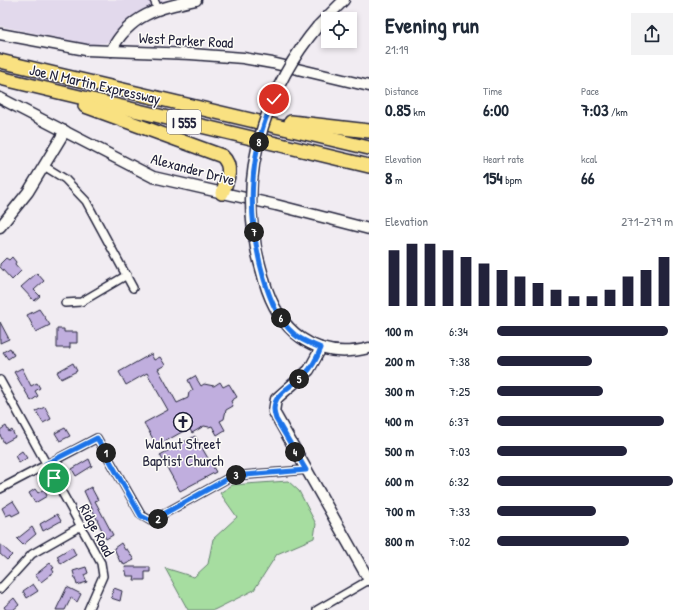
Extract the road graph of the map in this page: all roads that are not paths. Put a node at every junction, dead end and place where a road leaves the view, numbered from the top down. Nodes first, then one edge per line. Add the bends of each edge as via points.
1 (196, 0) edge
2 (344, 0) edge
3 (156, 4) edge
4 (0, 34) edge
5 (111, 51) junction
6 (0, 61) edge
7 (0, 78) edge
8 (23, 84) junction
9 (369, 86) edge
10 (0, 98) edge
11 (238, 117) junction
12 (65, 131) junction
13 (369, 131) edge
14 (369, 148) edge
15 (44, 166) junction
16 (369, 166) edge
17 (222, 193) junction
18 (0, 227) edge
19 (368, 229) edge
20 (127, 275) junction
21 (133, 288) dead end
22 (65, 303) dead end
23 (321, 348) junction
24 (369, 348) edge
25 (0, 380) edge
26 (46, 464) junction
27 (306, 470) junction
28 (0, 490) edge
29 (81, 526) junction
30 (369, 580) edge
31 (0, 589) edge
32 (88, 610) edge
33 (317, 610) edge

1 - 3 street
2 - 23 street, bridge via 318,26 293,62 274,99 263,126 255,159 252,193 255,241 265,285 277,312 294,334 305,342
3 - 5 street via 118,38
4 - 5 street, West Parker Road via 86,50
5 - 9 street, West Parker Road via 243,58
6 - 11 highway, Joe N Martin Expressway / I 555
7 - 8 highway, Joe N Martin Expressway / I 555
8 - 16 highway, Joe N Martin Expressway / I 555
8 - 17 highway via 217,152 226,159 229,170
10 - 12 street, Alexander Drive
11 - 13 highway
11 - 14 highway, Joe N Martin Expressway / I 555
12 - 15 street
12 - 17 street, Alexander Drive via 153,177
15 - 18 street via 28,192
15 - 20 street via 65,179 79,192
17 - 19 street, Alexander Drive
20 - 21 street
20 - 22 street via 81,302
23 - 24 street via 346,351
23 - 27 street via 309,370 278,396 274,403 276,419
25 - 26 street, Ridge Road
26 - 27 street via 97,438 141,516 151,521 232,476
26 - 28 street
26 - 29 street, Ridge Road
27 - 30 street
29 - 31 street via 32,554
29 - 32 street, Ridge Road via 102,568 103,576
30 - 33 street

